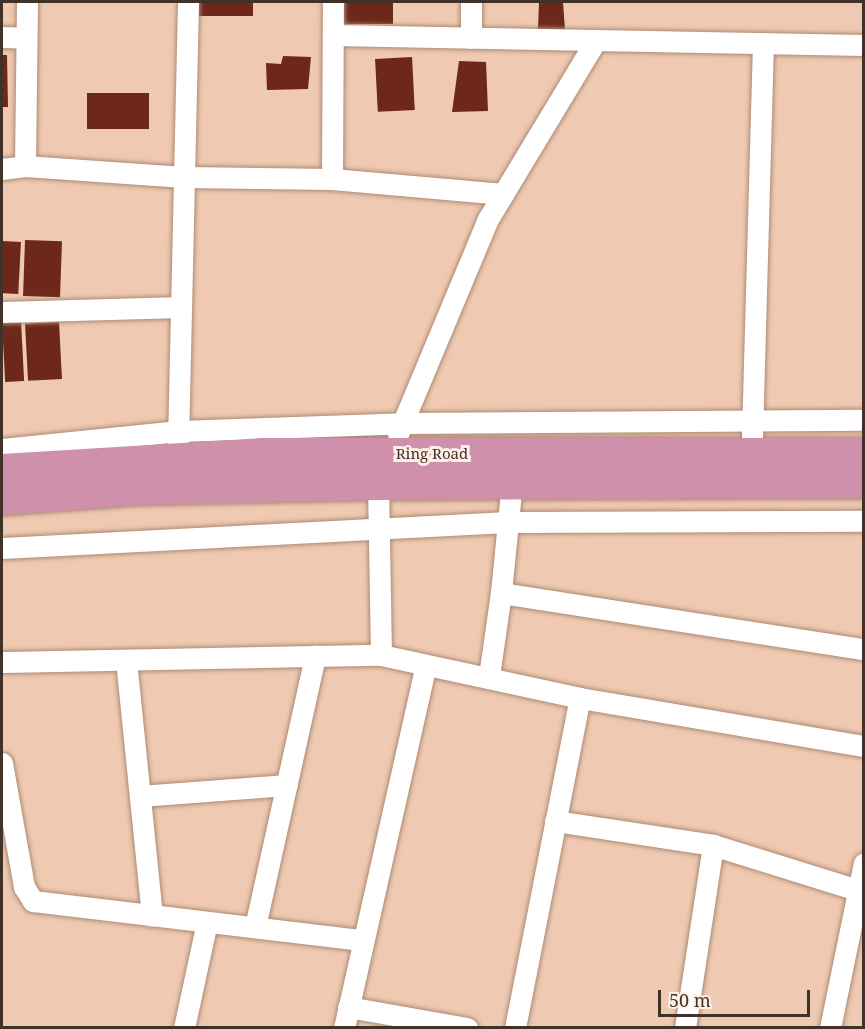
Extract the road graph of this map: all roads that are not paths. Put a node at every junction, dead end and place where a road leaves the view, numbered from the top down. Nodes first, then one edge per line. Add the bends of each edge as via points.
1 (27, 2) edge
2 (188, 2) edge
3 (333, 2) edge
4 (471, 2) edge
5 (333, 35) junction
6 (2, 37) edge
7 (26, 38) junction
8 (471, 38) junction
9 (596, 39) junction
10 (763, 44) junction
11 (864, 45) edge
12 (25, 166) junction
13 (2, 169) edge
14 (184, 177) junction
15 (332, 179) junction
16 (503, 194) junction
17 (181, 307) junction
18 (2, 312) edge
19 (864, 420) edge
20 (403, 423) junction
21 (752, 439) junction
22 (178, 445) junction
23 (2, 449) edge
24 (864, 454) edge
25 (384, 469) junction
26 (2, 470) edge
27 (864, 481) edge
28 (512, 482) junction
29 (2, 498) edge
30 (864, 521) edge
31 (508, 522) junction
32 (379, 526) junction
33 (2, 548) edge
34 (501, 593) junction
35 (864, 649) edge
36 (381, 655) junction
37 (315, 656) junction
38 (126, 660) junction
39 (2, 662) edge
40 (425, 668) junction
41 (489, 676) junction
42 (580, 699) junction
43 (864, 746) edge
44 (2, 764) edge
45 (287, 785) junction
46 (140, 796) junction
47 (555, 821) junction
48 (713, 845) junction
49 (864, 863) edge
50 (861, 892) edge
51 (152, 915) junction
52 (207, 922) junction
53 (255, 927) junction
54 (362, 940) junction
55 (348, 1007) junction
56 (184, 1028) edge
57 (344, 1028) edge
58 (467, 1028) edge
59 (515, 1028) edge
60 (685, 1028) edge
61 (830, 1028) edge

1 - 7 street
2 - 14 street
3 - 5 street
4 - 8 street
5 - 8 street
5 - 15 street
6 - 7 street
7 - 12 street
8 - 9 street
9 - 10 street
9 - 16 street
10 - 11 street
10 - 21 street
12 - 13 street
12 - 14 street
14 - 15 street
14 - 17 street
15 - 16 street
16 - 20 street via 488,219
17 - 18 street
17 - 22 street
19 - 21 street
20 - 21 street
20 - 22 street
20 - 25 street
21 - 24 highway, Ring Road
21 - 25 highway, Ring Road
22 - 23 street
22 - 25 highway, Ring Road
22 - 26 highway, Ring Road
25 - 28 highway, Ring Road
25 - 29 highway, Ring Road
25 - 32 street
27 - 28 highway, Ring Road
28 - 31 street
30 - 31 street
31 - 32 street
31 - 34 street
32 - 33 street
32 - 36 street
34 - 35 street
34 - 41 street
36 - 37 street
36 - 40 street
37 - 38 street
37 - 45 street
38 - 39 street
38 - 46 street
40 - 41 street
40 - 54 street
41 - 42 street
42 - 43 street
42 - 47 street
44 - 51 street via 27,895 42,905
45 - 46 street
45 - 53 street
46 - 51 street
47 - 48 street
47 - 59 street
48 - 50 street
48 - 60 street
49 - 50 street
50 - 61 street
51 - 52 street
52 - 53 street
52 - 56 street
53 - 54 street
54 - 55 street
55 - 57 street
55 - 58 street

